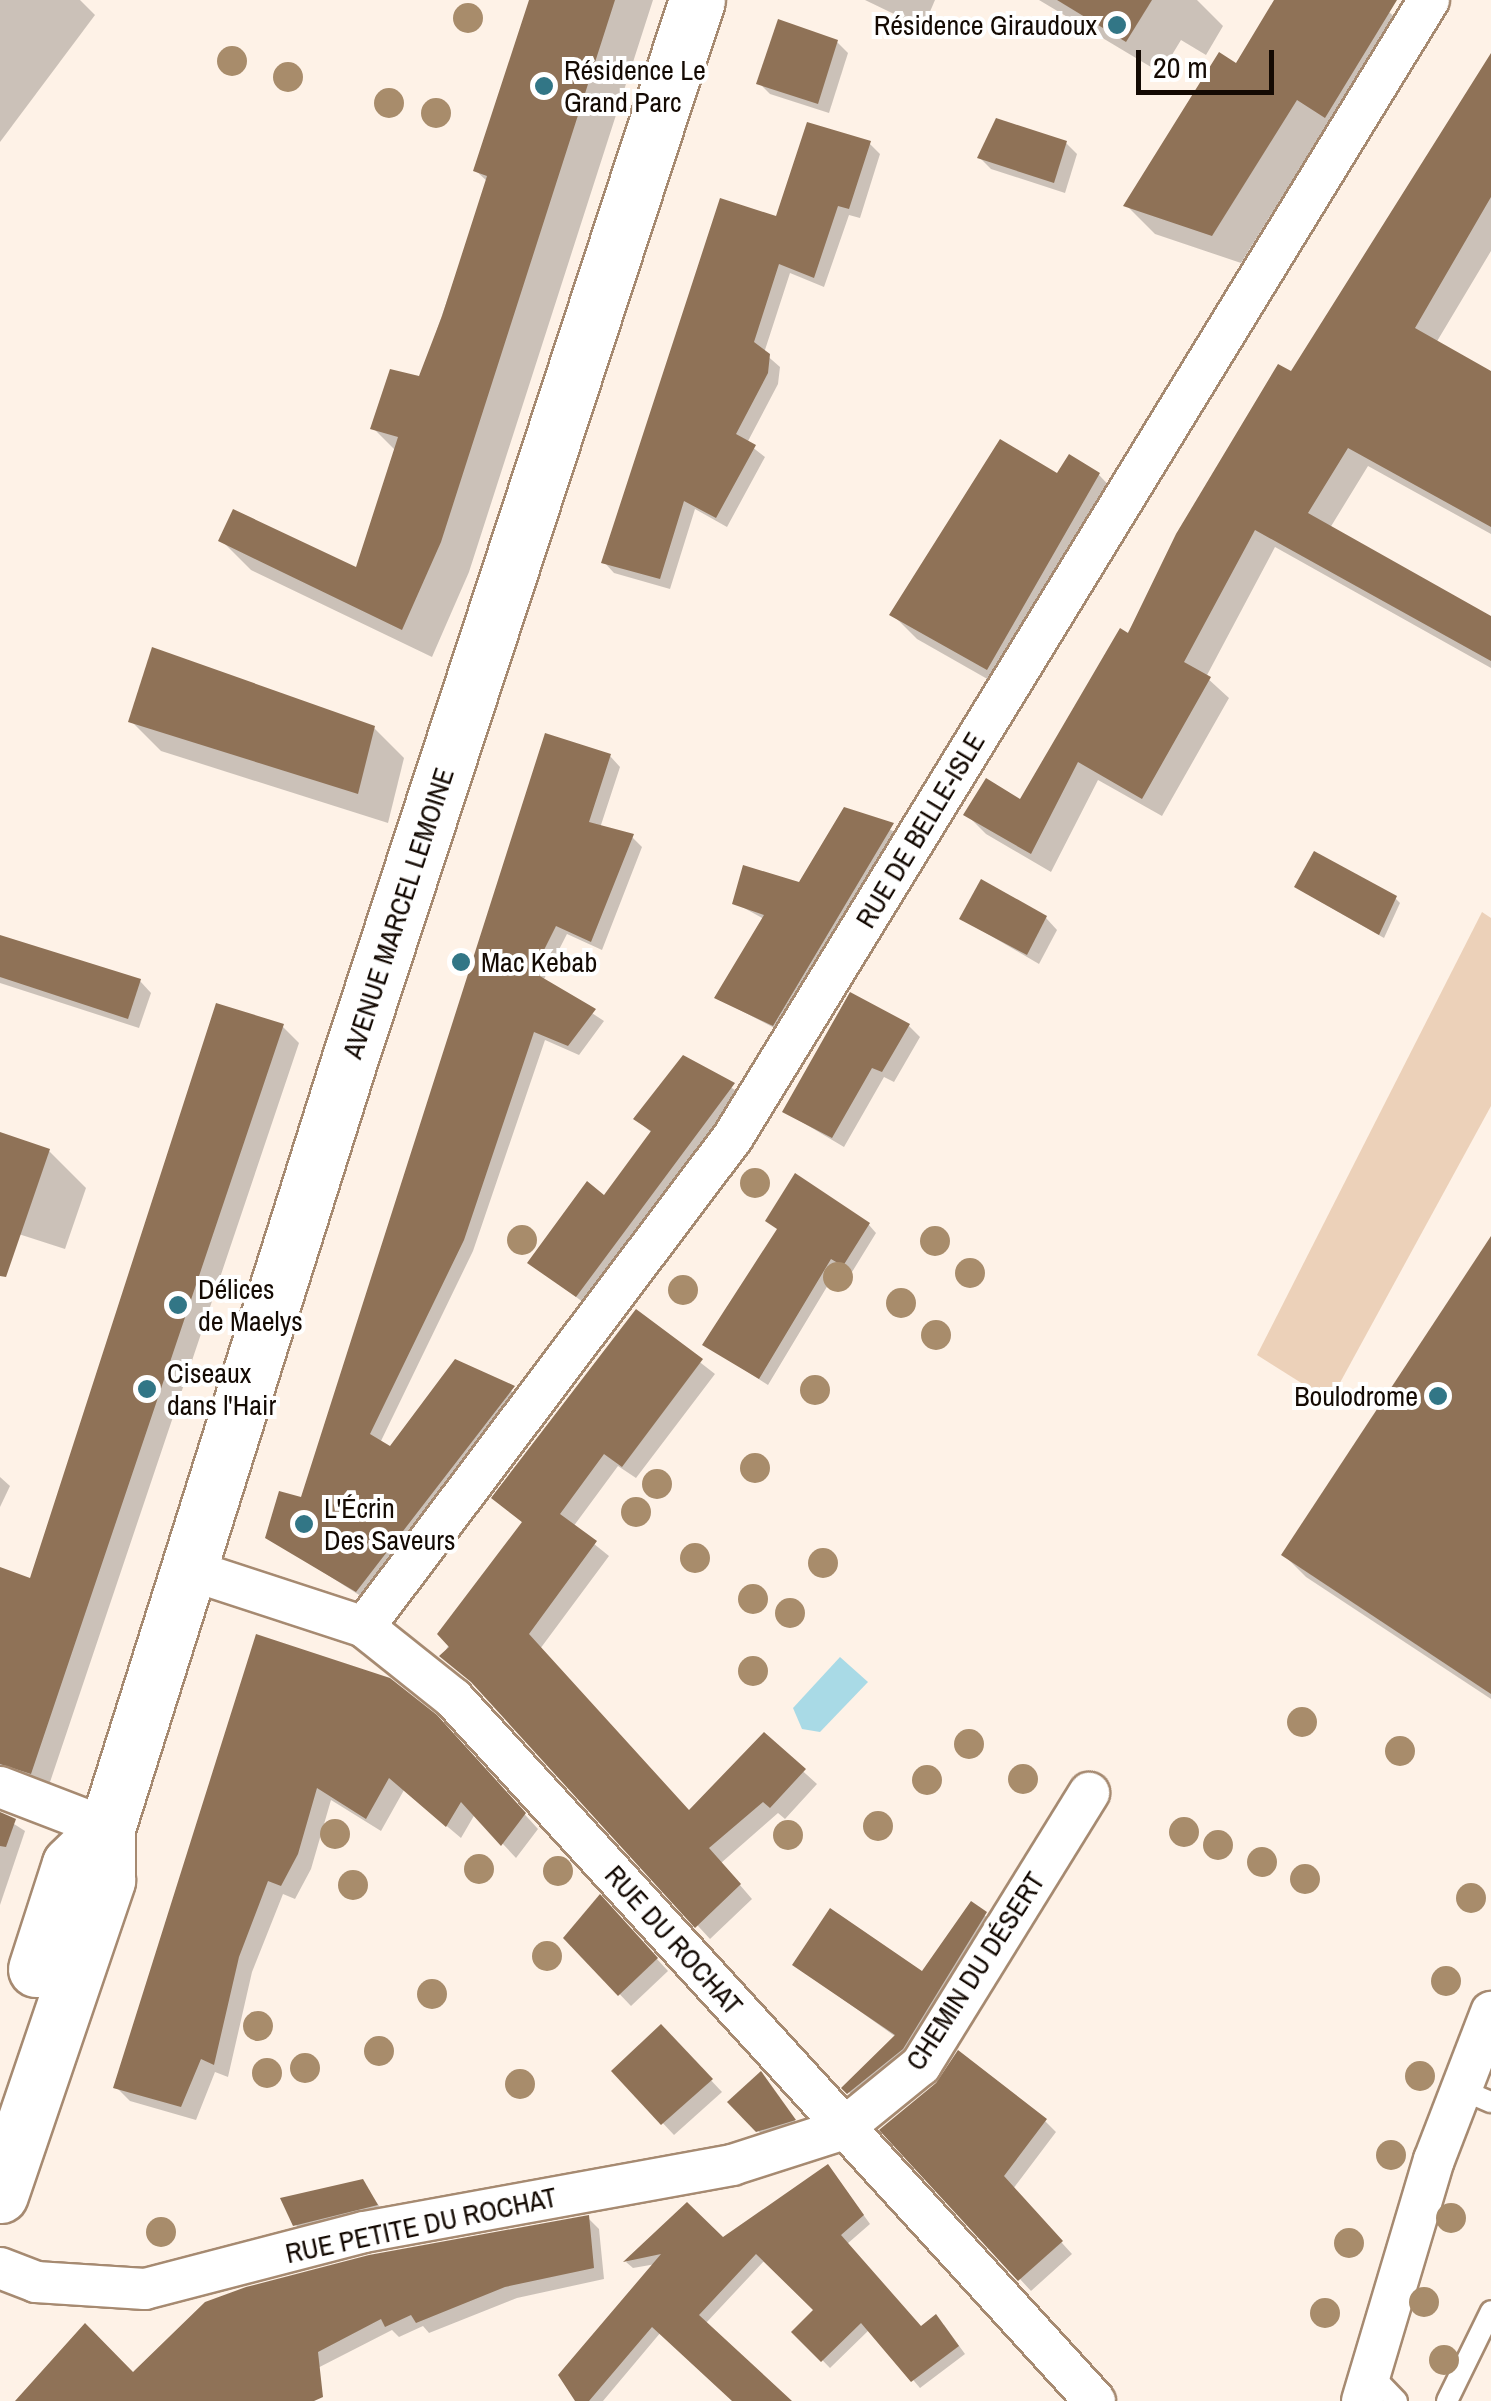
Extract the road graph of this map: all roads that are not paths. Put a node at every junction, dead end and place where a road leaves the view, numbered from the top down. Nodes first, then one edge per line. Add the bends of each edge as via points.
1 (697, 0) edge
2 (1429, 0) edge
3 (190, 1570) junction
4 (364, 1627) junction
5 (0, 1787) edge
6 (1089, 1793) dead end
7 (107, 1828) junction
8 (1491, 2012) edge
9 (0, 2080) edge
10 (1476, 2096) edge
11 (841, 2130) junction
12 (0, 2195) edge
13 (0, 2268) edge
14 (1491, 2311) edge
15 (1377, 2392) edge
16 (1095, 2401) edge
17 (1447, 2401) edge

1 - 3 main road, AVENUE MARCEL LEMOINE via 350,1058
2 - 4 street, RUE DE BELLE-ISLE via 733,1137
3 - 4 street, RUE DU ROCHAT
3 - 7 main road, AVENUE MARCEL LEMOINE
4 - 11 street, RUE DU ROCHAT via 453,1698
5 - 7 street
6 - 11 street, CHEMIN DU DÉSERT via 921,2065
7 - 9 main road, AVENUE MARCEL LEMOINE via 70,1864
7 - 12 main road, AVENUE MARCEL LEMOINE via 107,1880
8 - 10 street
10 - 15 street
11 - 13 street, RUE PETITE DU ROCHAT via 732,2164 364,2232 145,2289 36,2282
11 - 16 street, RUE DU ROCHAT
14 - 17 lane

